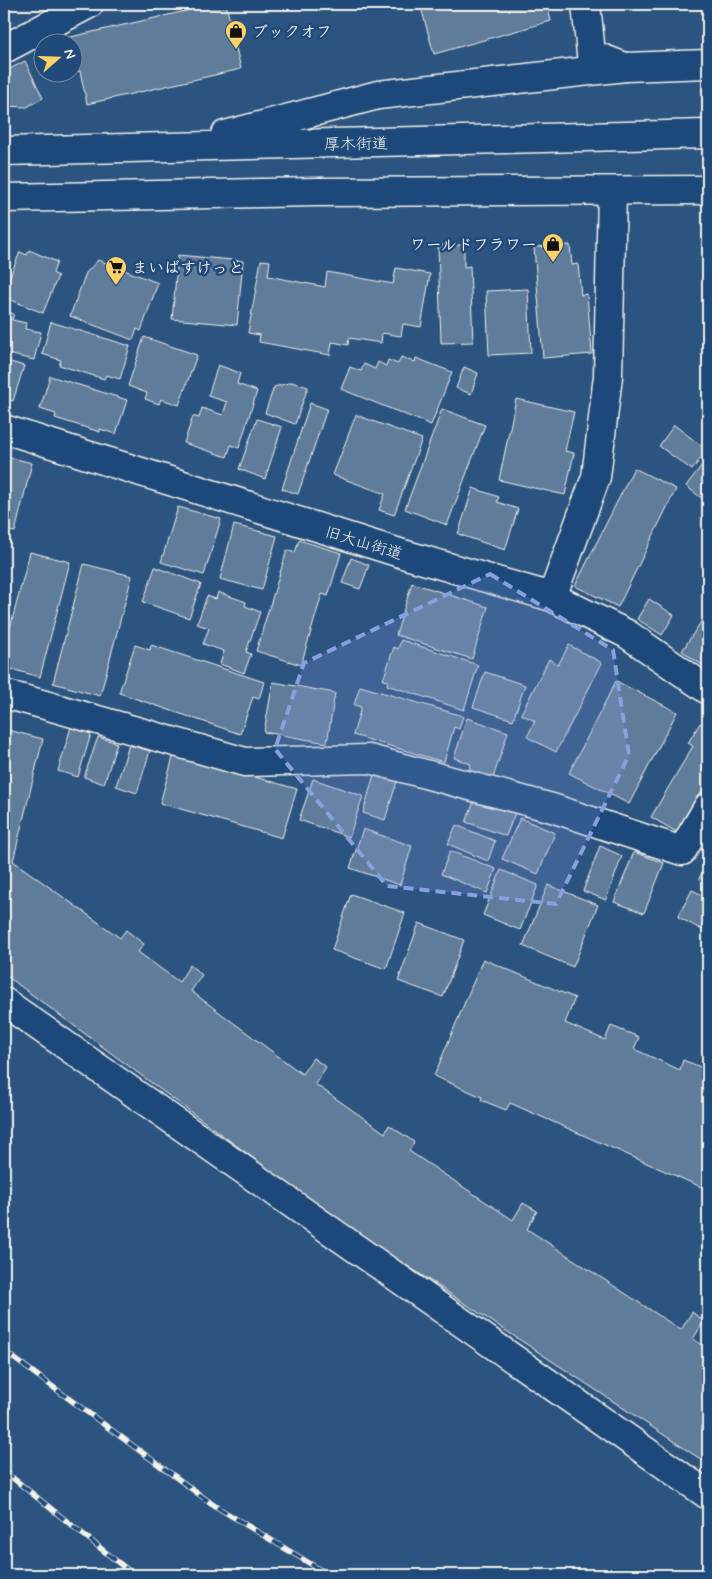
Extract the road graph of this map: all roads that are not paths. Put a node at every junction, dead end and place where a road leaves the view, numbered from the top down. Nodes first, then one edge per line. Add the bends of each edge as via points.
1 (89, 4) edge
2 (586, 4) edge
3 (4, 48) edge
4 (708, 64) edge
5 (625, 67) junction
6 (708, 134) edge
7 (180, 147) junction
8 (4, 151) edge
9 (708, 190) edge
10 (612, 191) junction
11 (4, 198) edge
12 (4, 429) edge
13 (552, 597) junction
14 (708, 690) edge
15 (4, 694) edge
16 (708, 807) edge
17 (4, 1002) edge
18 (708, 1494) edge

1 - 3 main road
2 - 5 main road via 591,54
4 - 5 main road
5 - 7 main road via 378,95
6 - 7 main road, 厚木街道
7 - 8 main road, 厚木街道
9 - 10 main road
10 - 11 main road
10 - 13 main road via 608,376 596,477
12 - 13 main road, 旧大山街道
13 - 14 main road, 旧大山街道 via 627,634
15 - 16 main road via 245,762 369,759 552,808 682,851
17 - 18 main road

